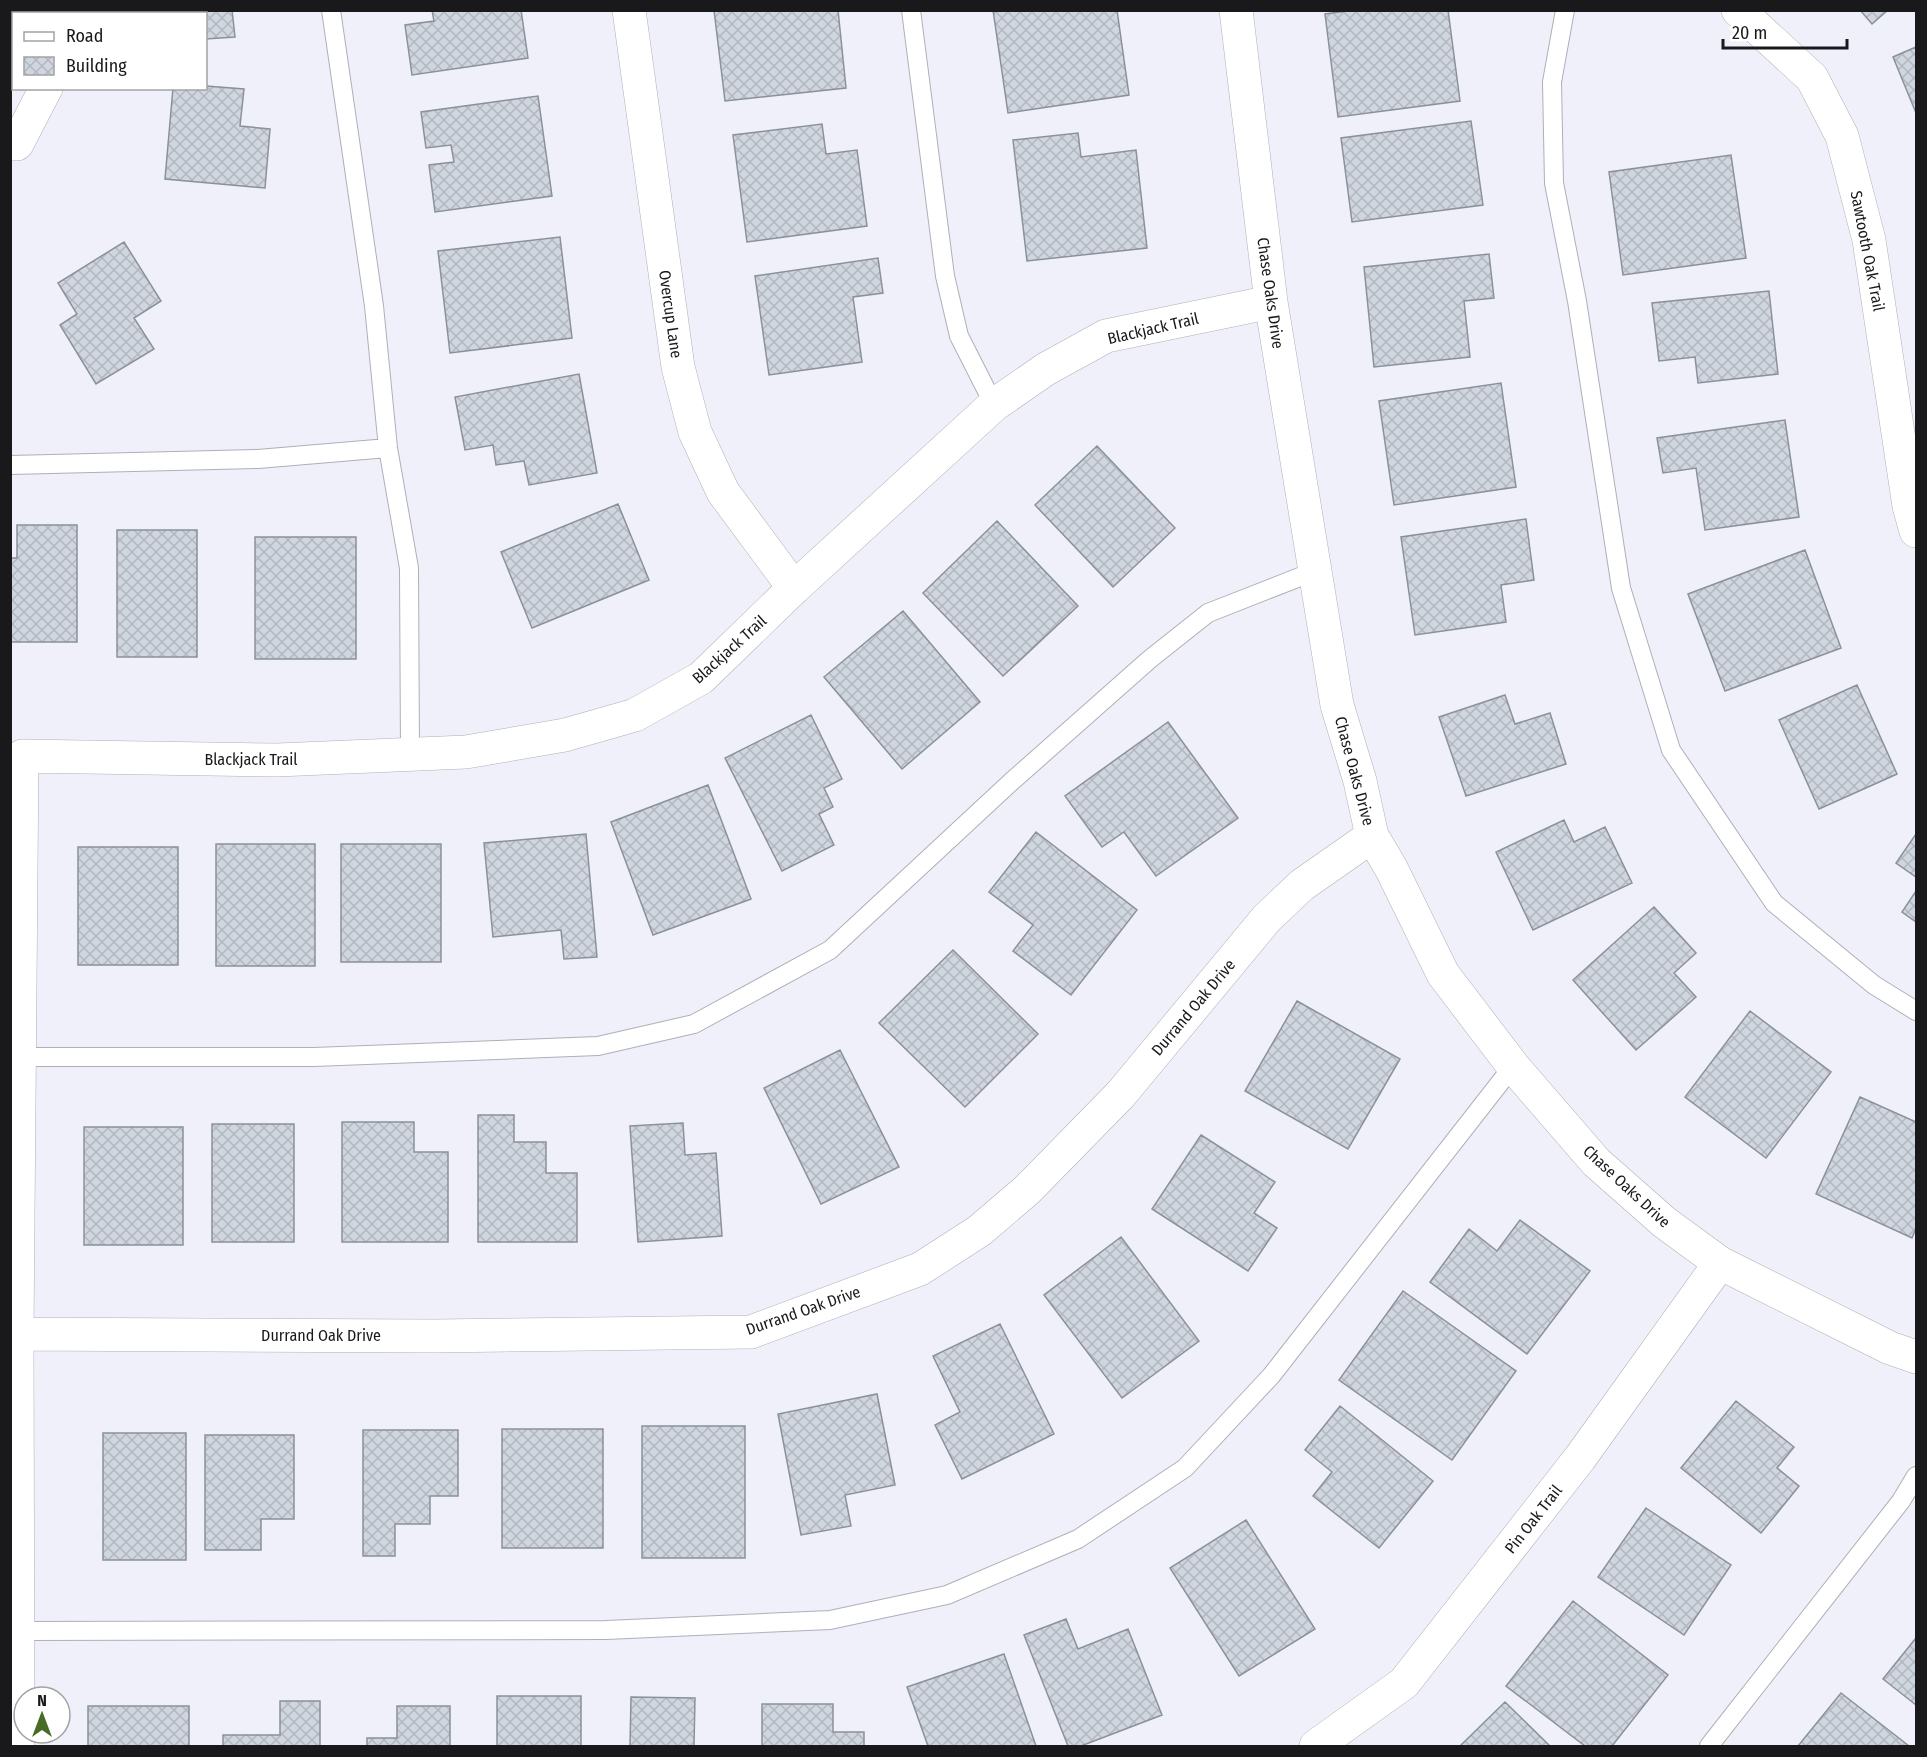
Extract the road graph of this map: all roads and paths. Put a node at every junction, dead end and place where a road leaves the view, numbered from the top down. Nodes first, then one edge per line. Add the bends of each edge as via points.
1 (331, 10) edge
2 (629, 10) edge
3 (911, 10) edge
4 (1236, 10) edge
5 (1565, 10) edge
6 (1738, 10) edge
7 (45, 90) edge
8 (17, 144) dead end
9 (1271, 302) junction
10 (994, 405) junction
11 (388, 448) junction
12 (10, 465) edge
13 (1917, 531) edge
14 (1315, 571) junction
15 (794, 588) junction
16 (410, 754) junction
17 (1372, 836) junction
18 (1917, 1011) edge
19 (20, 1057) junction
20 (1513, 1066) junction
21 (1720, 1263) junction
22 (14, 1334) edge
23 (1917, 1357) edge
24 (1917, 1476) edge
25 (18, 1631) junction
26 (18, 1746) edge
27 (1316, 1746) edge
28 (1709, 1746) edge

1 - 11 lane via 374,306
2 - 15 street, Overcup Lane via 678,367 695,432 723,492
3 - 10 lane via 945,276 959,336
4 - 9 street, Chase Oaks Drive
5 - 18 lane via 1552,82 1554,183 1577,301 1621,588 1671,750 1774,903 1874,985
6 - 13 street, Sawtooth Oak Trail via 1812,78 1842,136 1869,240 1909,506
7 - 8 street
9 - 10 street, Blackjack Trail via 1106,336 1046,369
9 - 14 street, Chase Oaks Drive
10 - 15 street, Blackjack Trail
11 - 12 lane via 258,459
11 - 16 lane via 409,568
14 - 17 street, Chase Oaks Drive via 1337,705
14 - 19 lane via 1208,613 1150,659 830,950 694,1024 586,1047 314,1057
15 - 16 street, Blackjack Trail via 701,678 635,716 565,735 466,752
16 - 19 street, Blackjack Trail via 277,760 22,756
17 - 20 street, Chase Oaks Drive via 1443,975
17 - 22 street, Durrand Oak Drive via 1302,885 1267,918 1121,1094 1019,1197 979,1231 920,1269 751,1332 435,1336
19 - 22 street
20 - 21 street, Chase Oaks Drive via 1596,1162 1664,1222
20 - 25 lane via 1271,1376 1185,1468 1078,1539 947,1595 830,1620 618,1629
21 - 23 street, Chase Oaks Drive via 1890,1348
21 - 27 street, Pin Oak Trail via 1580,1458 1404,1683
22 - 25 street
24 - 28 lane via 1901,1502
25 - 26 street

